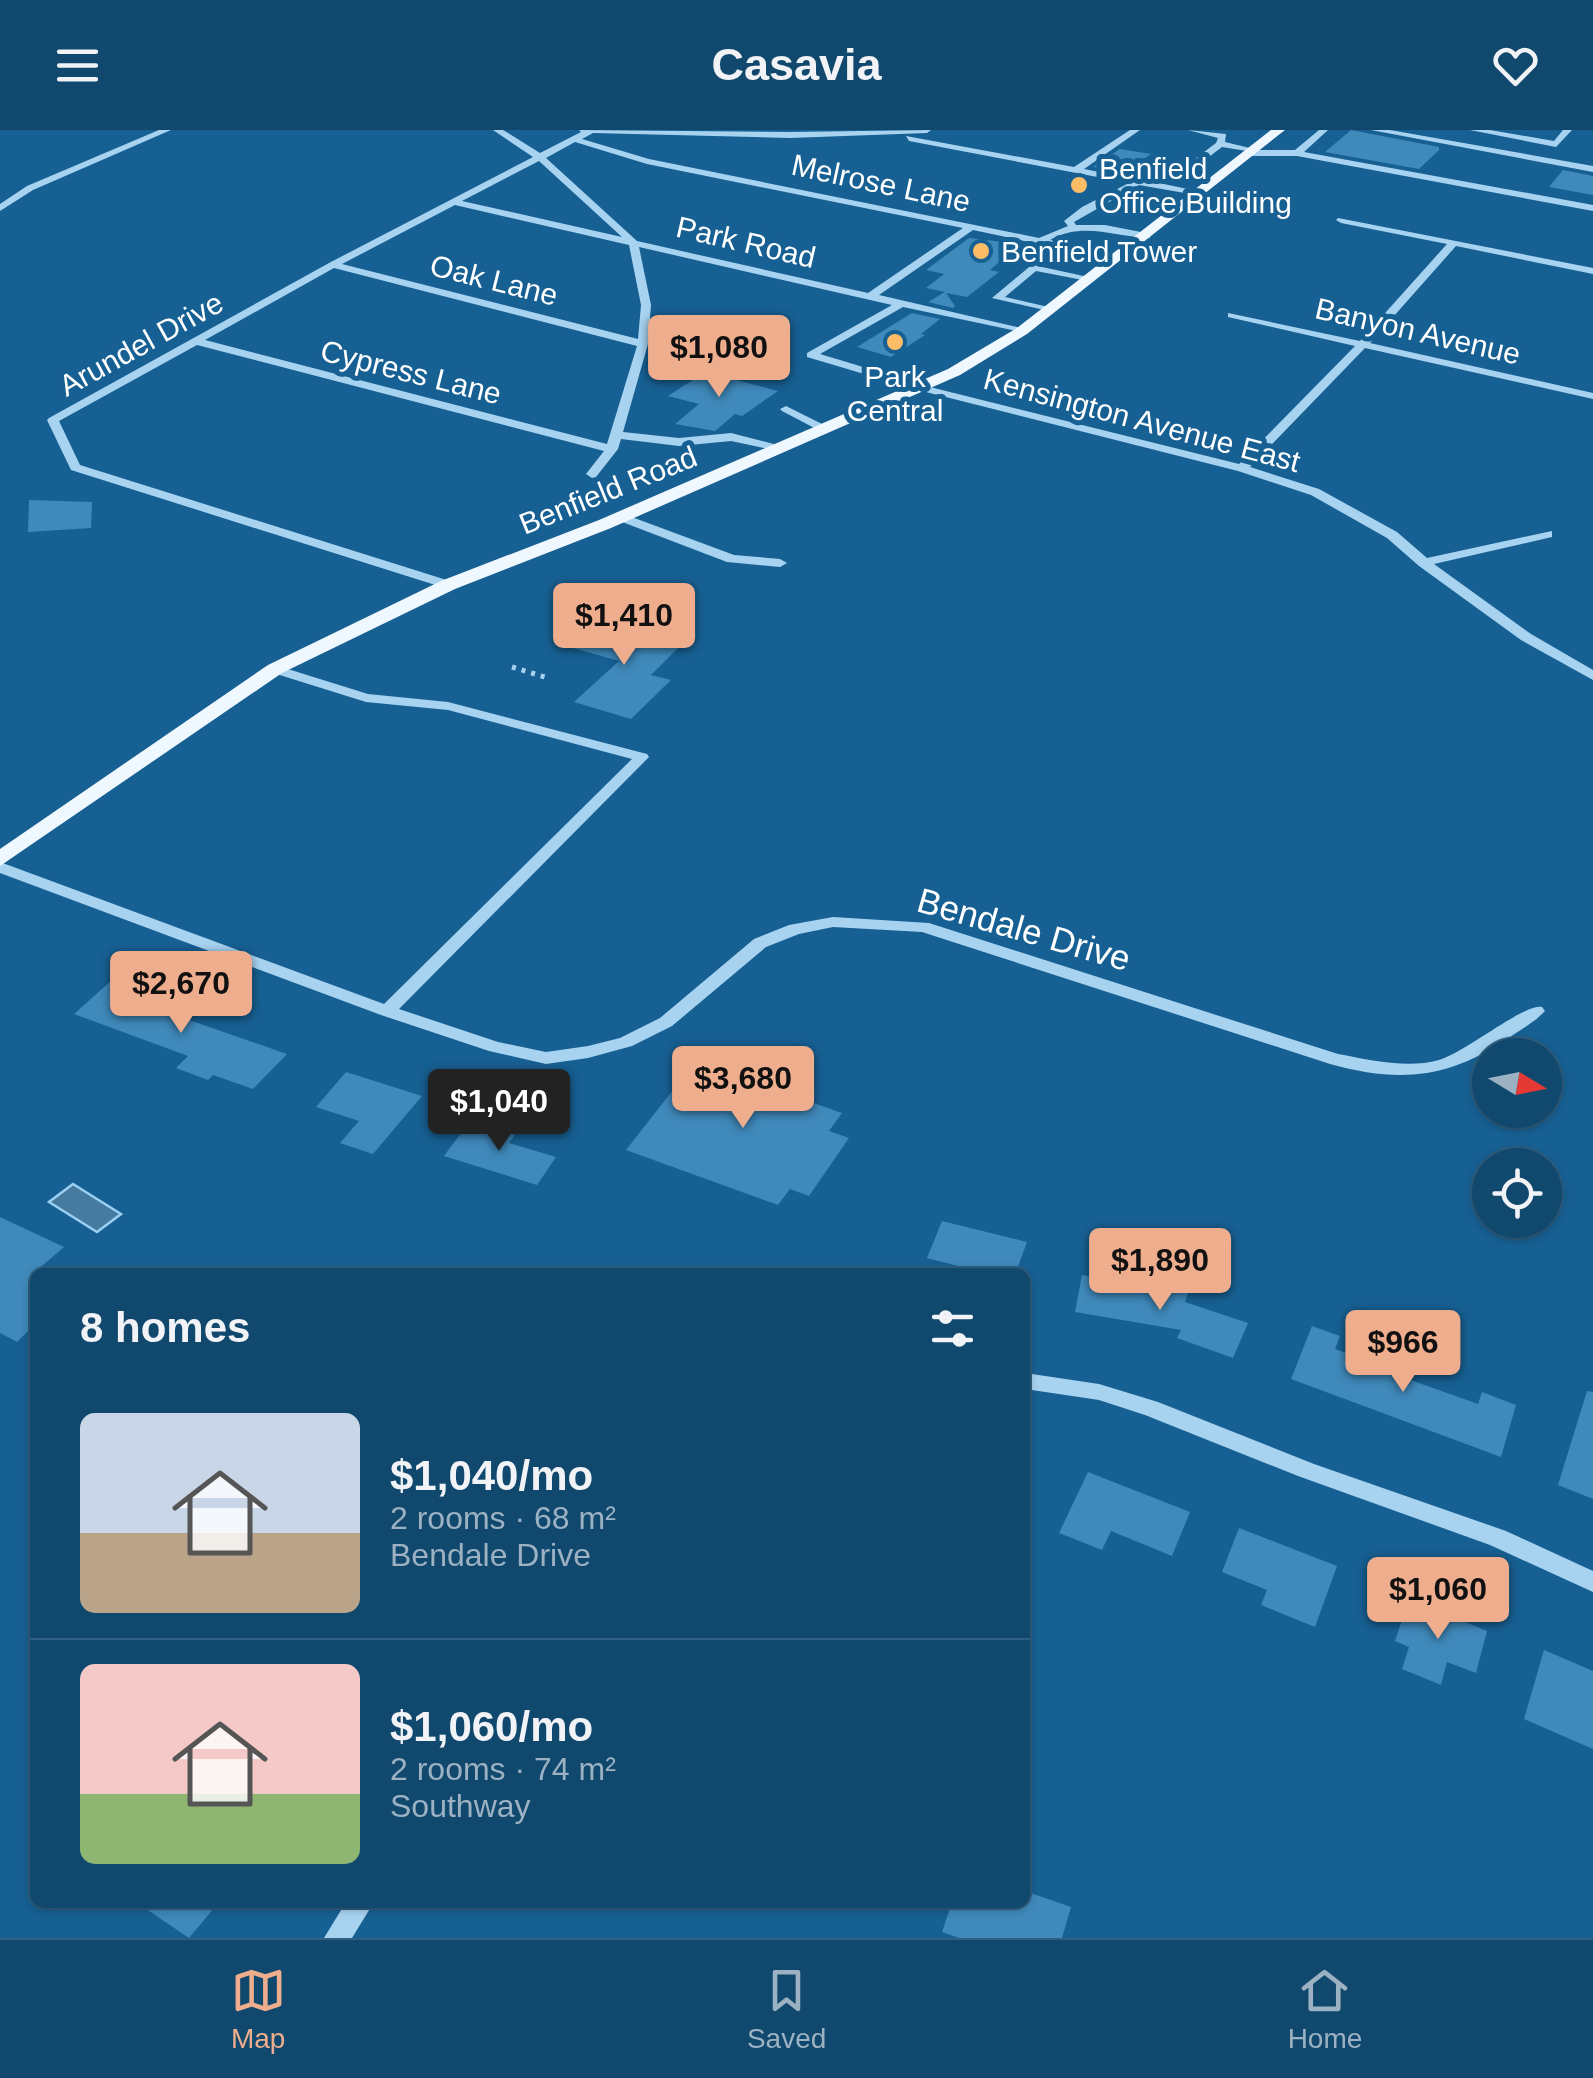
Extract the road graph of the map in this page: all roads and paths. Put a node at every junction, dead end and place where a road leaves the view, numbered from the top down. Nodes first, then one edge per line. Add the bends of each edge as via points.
1 (167, 130) edge
2 (497, 130) edge
3 (768, 130) edge
4 (927, 130) edge
5 (1136, 130) edge
6 (1192, 130) edge
7 (1279, 130) edge
8 (1324, 130) edge
9 (1375, 130) edge
10 (1474, 130) edge
11 (1568, 130) edge
12 (590, 131) edge
13 (1398, 132) edge
14 (790, 134) junction
15 (886, 134) junction
16 (577, 135) edge
17 (1220, 144) junction
18 (1252, 152) junction
19 (1297, 153) junction
20 (540, 158) junction
21 (1593, 169) edge
22 (1076, 170) junction
23 (1137, 182) junction
24 (1152, 185) junction
25 (1198, 194) junction
26 (458, 203) junction
27 (0, 208) edge
28 (1593, 208) edge
29 (1341, 220) dead end
30 (971, 227) junction
31 (1073, 227) junction
32 (1146, 236) junction
33 (633, 242) junction
34 (1041, 242) junction
35 (1454, 243) junction
36 (1061, 246) junction
37 (1118, 257) junction
38 (333, 264) junction
39 (1034, 268) junction
40 (1593, 271) edge
41 (1089, 280) junction
42 (871, 296) junction
43 (903, 304) junction
44 (1049, 310) junction
45 (1232, 315) dead end
46 (1022, 330) junction
47 (198, 342) junction
48 (1364, 343) junction
49 (643, 344) junction
50 (922, 388) junction
51 (1593, 396) edge
52 (786, 409) dead end
53 (826, 430) junction
54 (616, 435) junction
55 (612, 449) junction
56 (778, 450) junction
57 (1242, 468) junction
58 (592, 474) dead end
59 (621, 516) junction
60 (1547, 534) dead end
61 (780, 563) dead end
62 (1424, 563) junction
63 (448, 585) junction
64 (512, 666) dead end
65 (274, 669) junction
66 (1593, 676) edge
67 (548, 678) dead end
68 (0, 859) edge
69 (0, 867) edge
70 (387, 1011) junction
71 (1536, 1012) dead end
72 (1030, 1383) edge
73 (1593, 1582) edge
74 (357, 1908) edge
75 (337, 1938) edge

1 - 27 street via 30,188
2 - 20 street
3 - 14 street
4 - 15 street
5 - 22 street
6 - 17 street via 1223,136
7 - 18 main road, Benfield Road
8 - 19 street
9 - 13 street
10 - 11 street via 1556,144
12 - 14 street
12 - 16 street, Arundel Drive
13 - 21 street
14 - 15 street
15 - 22 street
16 - 20 street, Arundel Drive
16 - 30 street, Melrose Lane via 628,156
17 - 18 street
17 - 24 street via 1181,174
18 - 19 street
18 - 25 main road, Benfield Road
19 - 28 street
20 - 26 street, Arundel Drive
20 - 33 street
22 - 23 street
23 - 24 street
23 - 31 street via 1086,205 1069,221
24 - 25 street
25 - 32 main road, Benfield Road
26 - 33 street, Park Road
26 - 38 street, Arundel Drive
29 - 35 street
30 - 34 street, Melrose Lane
30 - 42 street
31 - 32 street
31 - 34 street
32 - 37 main road, Benfield Road
33 - 42 street, Park Road
33 - 49 street via 646,305
34 - 36 street, Melrose Lane
35 - 40 street
35 - 48 street
36 - 37 street, Melrose Lane
36 - 39 street
37 - 41 main road, Benfield Road
38 - 47 street, Arundel Drive
38 - 49 street, Oak Lane
39 - 41 street
39 - 44 street via 997,298
41 - 44 main road, Benfield Road
42 - 43 street, Park Road
43 - 46 street, Park Road
43 - 50 street, Kensington Avenue East via 811,356
44 - 46 main road, Benfield Road
45 - 48 street, Banyon Avenue
46 - 50 main road, Benfield Road
47 - 55 street, Cypress Lane
47 - 63 street, Arundel Drive via 54,420 75,466
48 - 51 street, Banyon Avenue
48 - 57 street
49 - 54 street
50 - 53 main road, Benfield Road
50 - 57 street, Kensington Avenue East
52 - 53 street
53 - 56 main road, Benfield Road
54 - 55 street
54 - 56 street via 679,442 731,437
55 - 58 street
56 - 59 main road, Benfield Road
57 - 62 street, Kensington Avenue East via 1359,513
59 - 61 street via 732,559
59 - 63 main road, Benfield Road
60 - 62 street
62 - 66 street, Kensington Avenue East
63 - 65 main road, Benfield Road
64 - 67 path
65 - 68 main road, Benfield Road
65 - 70 street via 366,698 448,706 642,757
69 - 70 street, Bendale Drive
70 - 71 street, Bendale Drive via 546,1058 588,1052 666,1022 760,943 833,922 923,927 1336,1060 1378,1067 1446,1064
72 - 73 street via 1151,1408 1498,1538
74 - 75 street

